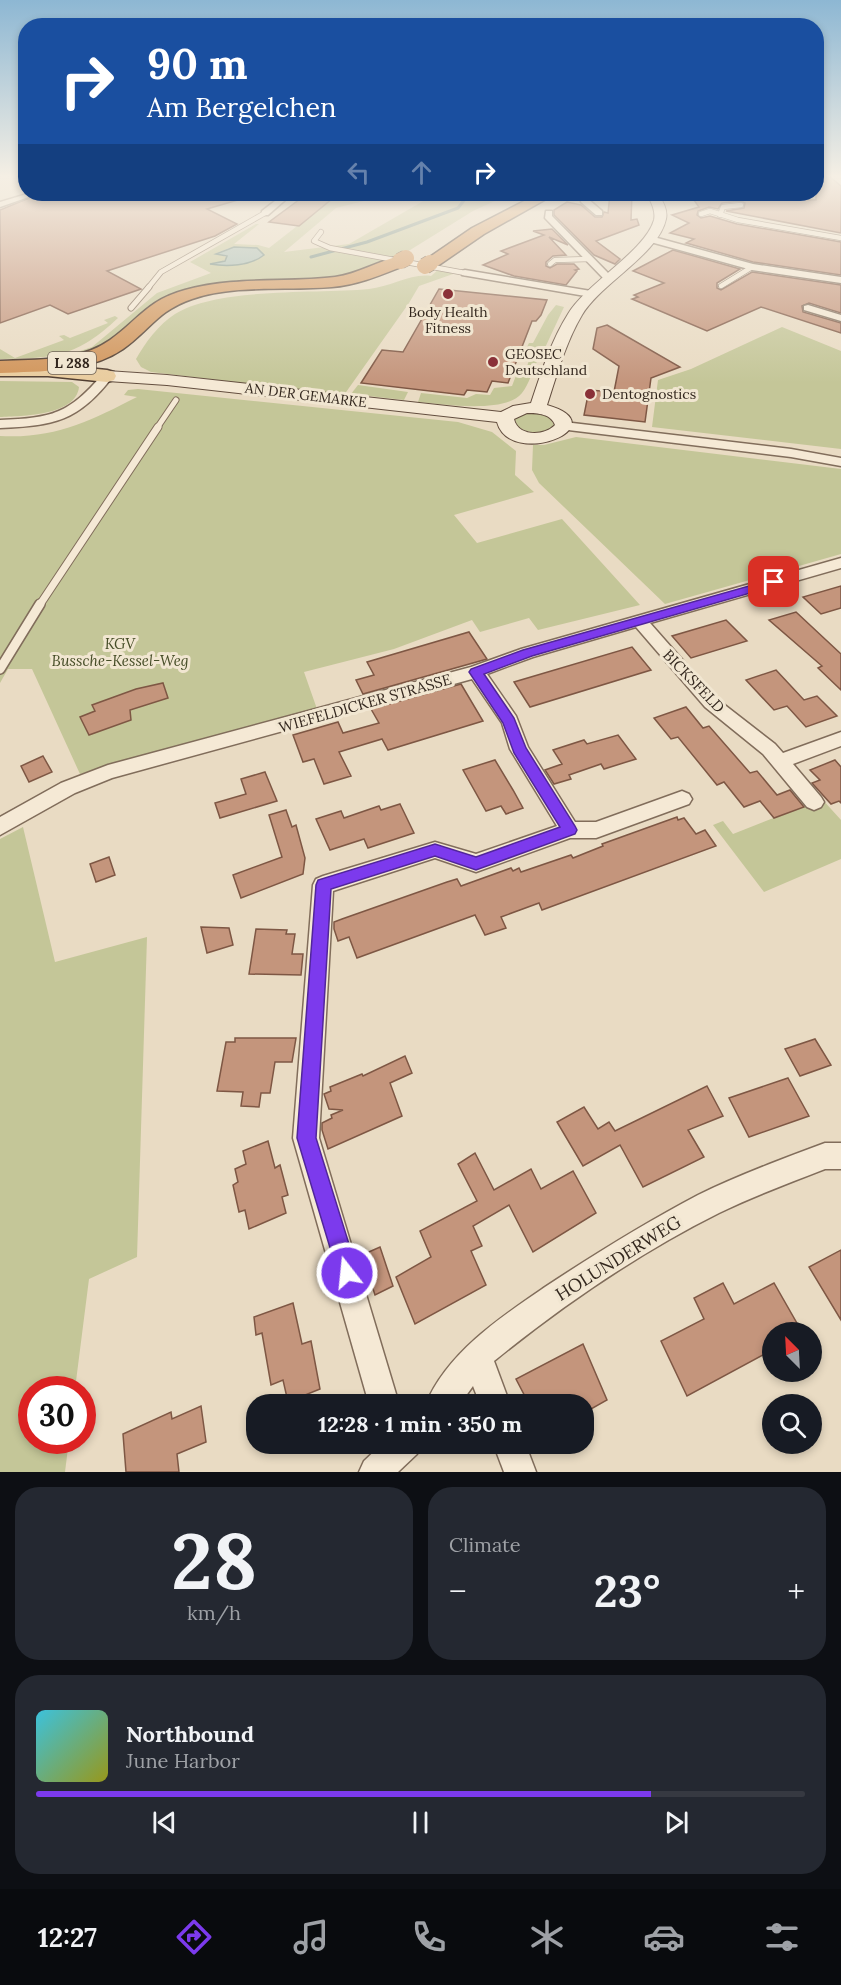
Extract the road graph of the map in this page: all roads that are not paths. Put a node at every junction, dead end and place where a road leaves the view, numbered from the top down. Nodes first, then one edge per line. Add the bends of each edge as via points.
1 (207, 246) edge
2 (325, 246) edge
3 (457, 246) edge
4 (577, 246) edge
5 (642, 246) edge
6 (674, 246) edge
7 (408, 256) dead end
8 (590, 259) junction
9 (550, 264) dead end
10 (752, 267) junction
11 (465, 273) joint
12 (607, 277) junction
13 (841, 280) edge
14 (721, 286) dead end
15 (591, 294) junction
16 (131, 308) dead end
17 (808, 308) dead end
18 (841, 318) edge
19 (135, 329) junction
20 (0, 368) edge
21 (107, 376) junction
22 (0, 377) edge
23 (176, 399) dead end
24 (538, 408) junction
25 (505, 418) junction
26 (0, 424) edge
27 (564, 426) junction
28 (841, 462) edge
29 (841, 563) edge
30 (639, 621) junction
31 (0, 669) edge
32 (476, 672) junction
33 (841, 739) edge
34 (780, 760) junction
35 (682, 799) dead end
36 (814, 802) dead end
37 (0, 827) edge
38 (570, 830) junction
39 (836, 1154) edge
40 (477, 1356) junction
41 (381, 1394) edge
42 (448, 1394) edge
43 (491, 1394) edge
44 (513, 1454) edge
45 (520, 1472) edge

1 - 16 lane via 166,268
2 - 11 lane
3 - 21 highway via 408,277 380,285 234,295 189,304 159,322 130,357
4 - 8 street
5 - 12 street
6 - 10 street
7 - 19 highway via 375,272 335,282 250,284 199,291 163,304
8 - 9 lane via 555,260
8 - 12 street
10 - 13 street
10 - 14 lane
11 - 15 street
12 - 15 street
15 - 24 street via 575,313 556,353
17 - 18 street
19 - 20 highway, L 288 via 113,347 81,361
19 - 21 highway via 109,363
20 - 21 main road, L 288
21 - 22 main road, L 288
21 - 25 street, AN DER GEMARKE / L 288
21 - 26 street via 85,401 56,418
23 - 31 lane
24 - 25 street, AN DER GEMARKE / L 288 via 517,410
24 - 27 street via 561,417
25 - 27 street via 508,429 530,438 555,435
27 - 28 street
29 - 30 street, WIEFELDICKER STRASSE
30 - 32 street, WIEFELDICKER STRASSE
30 - 34 street, BICKSFELD via 711,703
32 - 37 street, WIEFELDICKER STRASSE via 108,772 68,788
32 - 38 street via 510,722 519,749
33 - 34 street
34 - 36 street, BICKSFELD
35 - 38 street via 596,830
38 - 41 street via 476,863 435,850 323,885 306,1138
39 - 40 street, HOLUNDERWEG via 752,1185 659,1230 523,1318
40 - 42 street, HOLUNDERWEG
40 - 43 street
44 - 45 street

